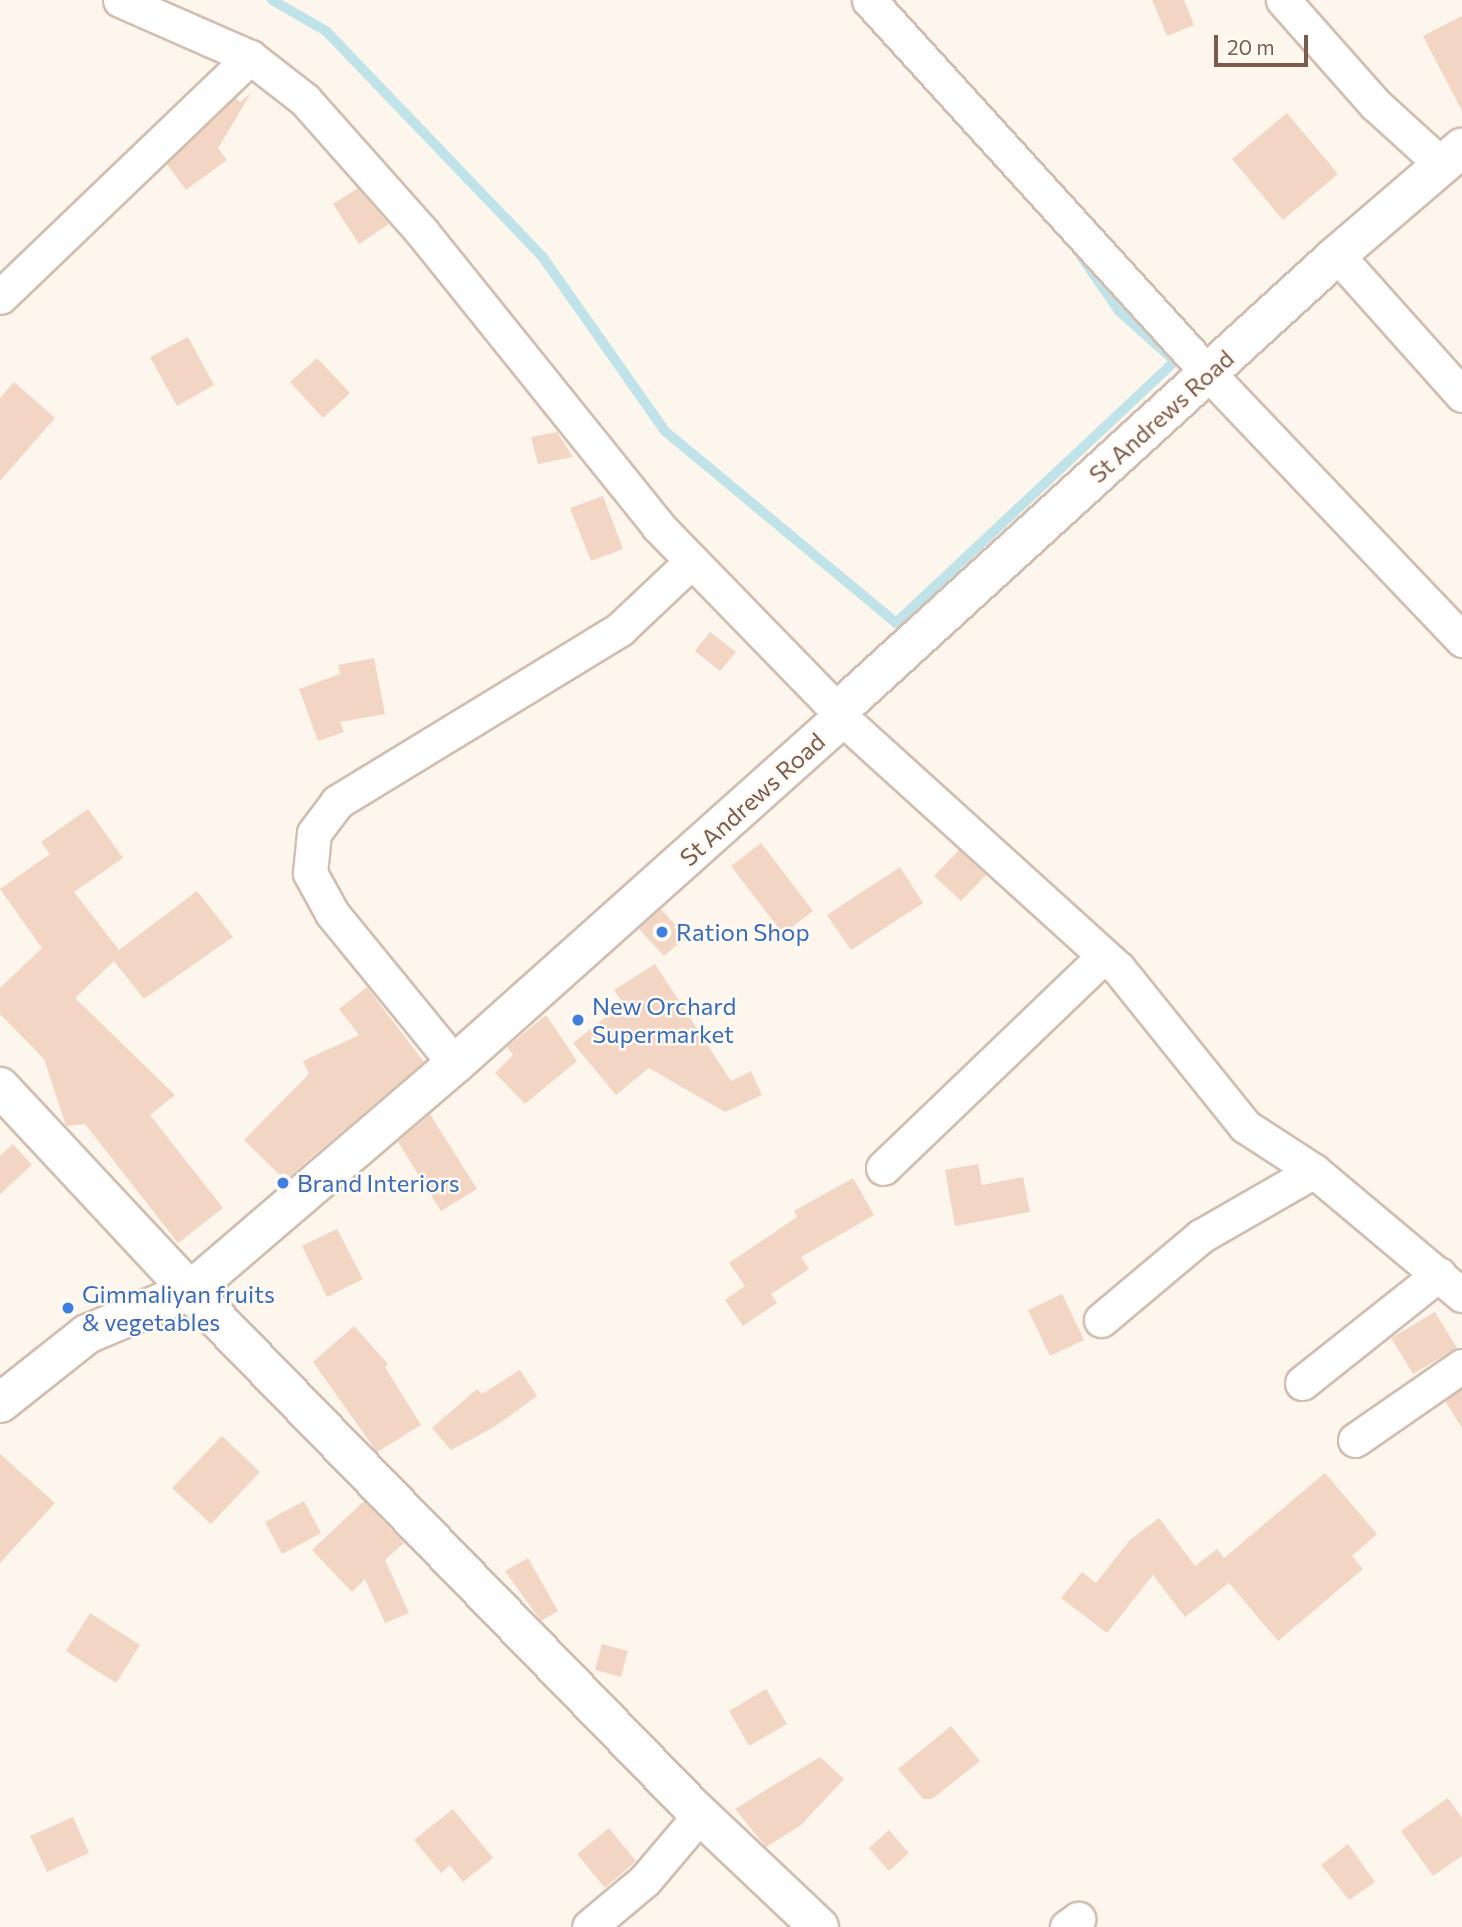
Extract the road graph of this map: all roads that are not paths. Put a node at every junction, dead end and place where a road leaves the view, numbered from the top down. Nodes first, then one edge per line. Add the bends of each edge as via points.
1 (120, 0) edge
2 (869, 0) edge
3 (1283, 0) edge
4 (250, 57) junction
5 (1452, 157) edge
6 (1337, 255) junction
7 (0, 297) edge
8 (1208, 373) junction
9 (1462, 395) edge
10 (692, 561) junction
11 (1462, 640) edge
12 (840, 714) junction
13 (1104, 956) junction
14 (455, 1064) junction
15 (0, 1087) edge
16 (883, 1168) dead end
17 (1314, 1171) junction
18 (1451, 1284) edge
19 (190, 1291) junction
20 (1101, 1320) dead end
21 (1462, 1366) edge
22 (1302, 1383) dead end
23 (0, 1404) edge
24 (1355, 1440) dead end
25 (700, 1815) junction
26 (589, 1927) edge
27 (819, 1927) edge

1 - 4 street
2 - 8 street
3 - 5 street via 1375,104
4 - 7 street
4 - 10 street via 305,100 422,233 658,526
5 - 6 main road, St Andrews Road
6 - 8 main road, St Andrews Road
6 - 9 street
8 - 11 street
8 - 12 main road, St Andrews Road
10 - 12 street
10 - 14 street via 620,629 337,802 314,833 310,873 332,913
12 - 13 street
12 - 14 main road, St Andrews Road
13 - 16 street
13 - 17 street via 1245,1126
14 - 19 main road, St Andrews Road
15 - 19 main road
17 - 18 street
17 - 20 street via 1201,1236
18 - 22 street
19 - 23 main road, St Andrews Road via 87,1334
19 - 25 main road
21 - 24 street
25 - 26 street via 645,1880
25 - 27 main road

